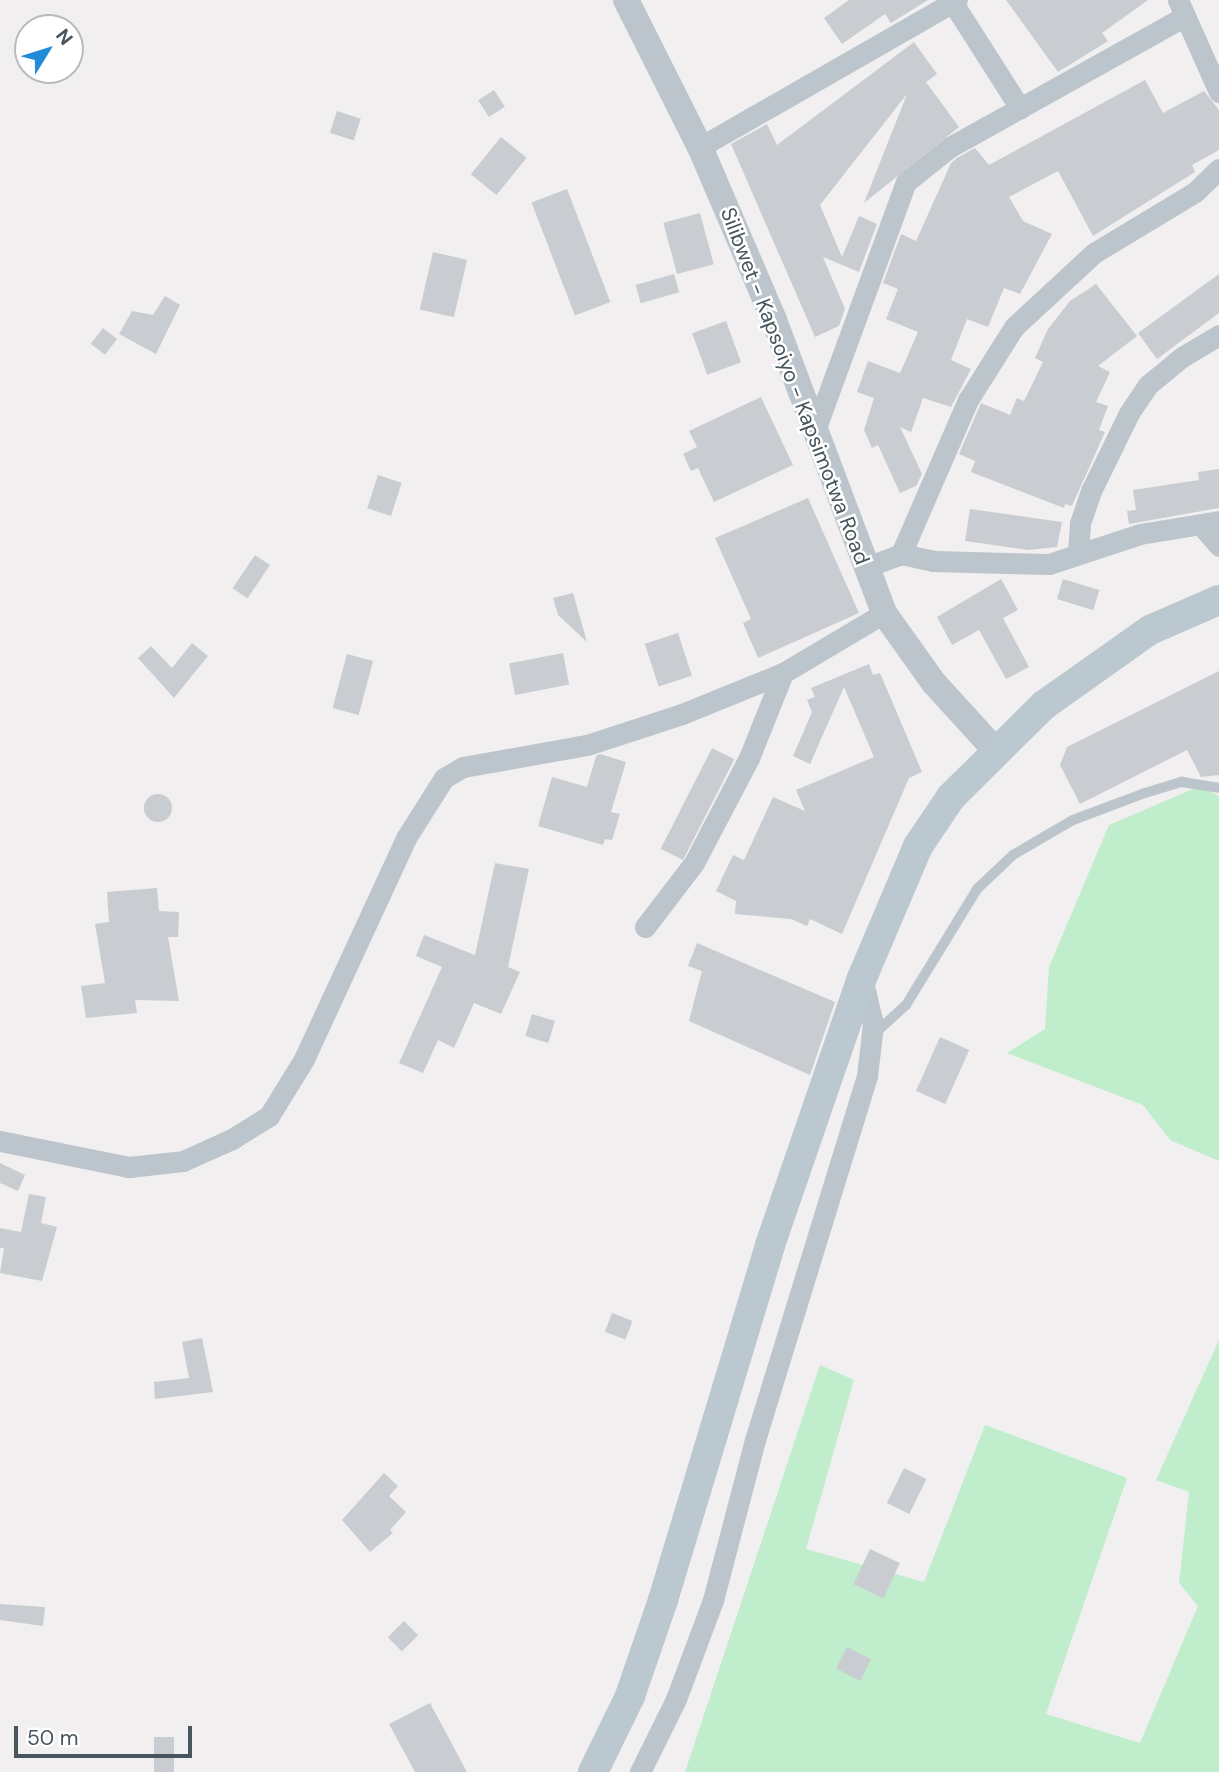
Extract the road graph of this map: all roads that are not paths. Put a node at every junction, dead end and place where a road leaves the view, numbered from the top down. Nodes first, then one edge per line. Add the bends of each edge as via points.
1 (626, 0) edge
2 (955, 2) edge
3 (1181, 9) edge
4 (1219, 92) edge
5 (1020, 108) junction
6 (700, 146) junction
7 (1219, 169) edge
8 (1219, 335) edge
9 (814, 433) junction
10 (1210, 523) edge
11 (1219, 546) edge
12 (1078, 553) junction
13 (901, 554) junction
14 (866, 567) junction
15 (1219, 600) edge
16 (884, 613) junction
17 (783, 673) junction
18 (996, 751) junction
19 (1219, 788) edge
20 (645, 927) dead end
21 (862, 978) junction
22 (873, 1035) junction
23 (0, 1141) edge
24 (593, 1772) edge
25 (640, 1772) edge

1 - 6 street, Silibwet - Kapsoiyo - Kapsimotwa Road
2 - 5 street
2 - 6 street
3 - 4 street
3 - 5 street
5 - 9 street via 950,147 906,182
6 - 9 street, Silibwet - Kapsoiyo - Kapsimotwa Road via 774,320
7 - 13 street via 1195,192 1094,253 1014,327 968,400
8 - 12 street via 1148,385 1129,412 1092,489 1080,523
9 - 14 street, Silibwet - Kapsoiyo - Kapsimotwa Road
10 - 11 street
10 - 12 street via 1140,534
12 - 13 street via 1049,564 1012,565
13 - 14 street
14 - 16 street, Silibwet - Kapsoiyo - Kapsimotwa Road
15 - 18 main road via 1150,630 1102,661
16 - 17 street
16 - 18 street, Silibwet - Kapsoiyo - Kapsimotwa Road via 934,683
17 - 20 street via 749,758 694,863
17 - 23 street via 587,745 463,767 444,778 406,838 304,1059 269,1116 232,1139 183,1161 129,1167
18 - 21 main road via 951,797 918,846
19 - 22 lane via 1182,782 1145,793 1073,820 1013,855 977,889 906,1005
21 - 22 street
21 - 24 main road via 771,1245 663,1600 630,1696
22 - 25 street via 867,1076 755,1440 713,1601 676,1699

